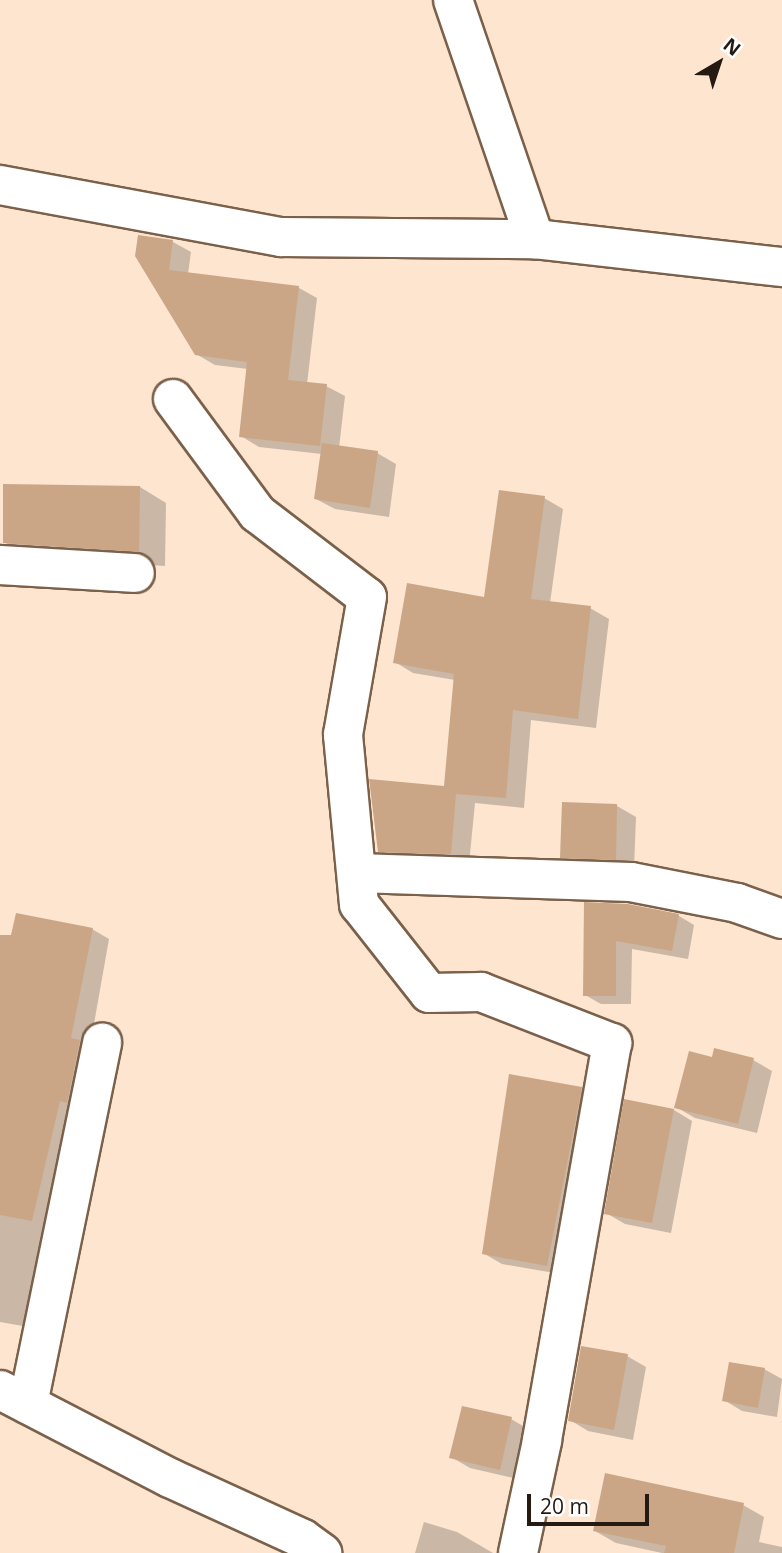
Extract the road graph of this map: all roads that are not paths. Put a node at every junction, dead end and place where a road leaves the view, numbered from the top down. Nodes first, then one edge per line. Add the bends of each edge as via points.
1 (453, 0) edge
2 (0, 186) edge
3 (535, 239) junction
4 (782, 267) edge
5 (173, 399) dead end
6 (0, 565) edge
7 (135, 573) dead end
8 (357, 873) junction
9 (782, 919) edge
10 (102, 1043) dead end
11 (14, 1397) edge
12 (322, 1553) edge
13 (518, 1553) edge

1 - 3 street
2 - 3 street via 281,237
3 - 4 street
5 - 8 street via 257,513 367,597 343,735
6 - 7 street
8 - 9 street via 631,882 737,903
8 - 13 street via 359,904 429,993 481,992 612,1043
10 - 11 street
11 - 12 street via 170,1478 303,1539

